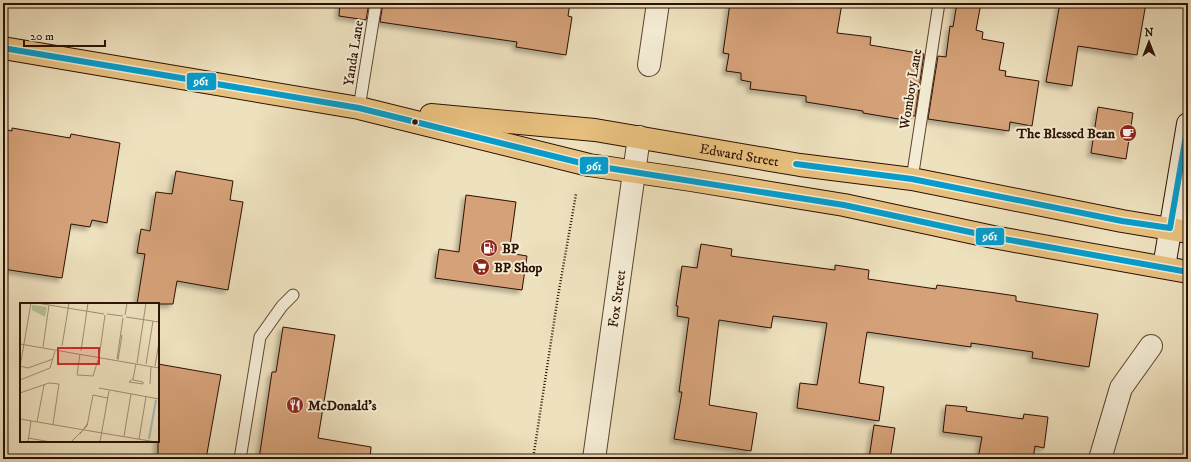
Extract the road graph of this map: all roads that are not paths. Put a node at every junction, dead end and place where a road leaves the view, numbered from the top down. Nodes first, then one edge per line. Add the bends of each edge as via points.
1 (376, 3) edge
2 (658, 3) edge
3 (939, 3) edge
4 (3, 48) edge
5 (649, 65) dead end
6 (359, 108) junction
7 (1188, 124) edge
8 (639, 138) junction
9 (634, 172) junction
10 (912, 179) junction
11 (1179, 230) edge
12 (1164, 268) junction
13 (1188, 272) edge
14 (293, 295) dead end
15 (1151, 346) dead end
16 (240, 459) edge
17 (594, 459) edge
18 (1100, 459) edge

1 - 6 lane, Yanda Lane
2 - 5 street
3 - 10 lane, Womboy Lane
4 - 6 highway, Edward Street
6 - 8 highway, Edward Street via 584,128
6 - 9 highway, Edward Street via 589,165
7 - 11 street
8 - 9 street, Fox Street
8 - 10 highway, Edward Street via 800,165
9 - 12 highway, Edward Street via 844,205 993,237
9 - 17 street, Fox Street
10 - 11 highway, Edward Street
11 - 12 street
12 - 13 highway, Edward Street
14 - 16 lane via 260,336
15 - 18 street via 1121,388

